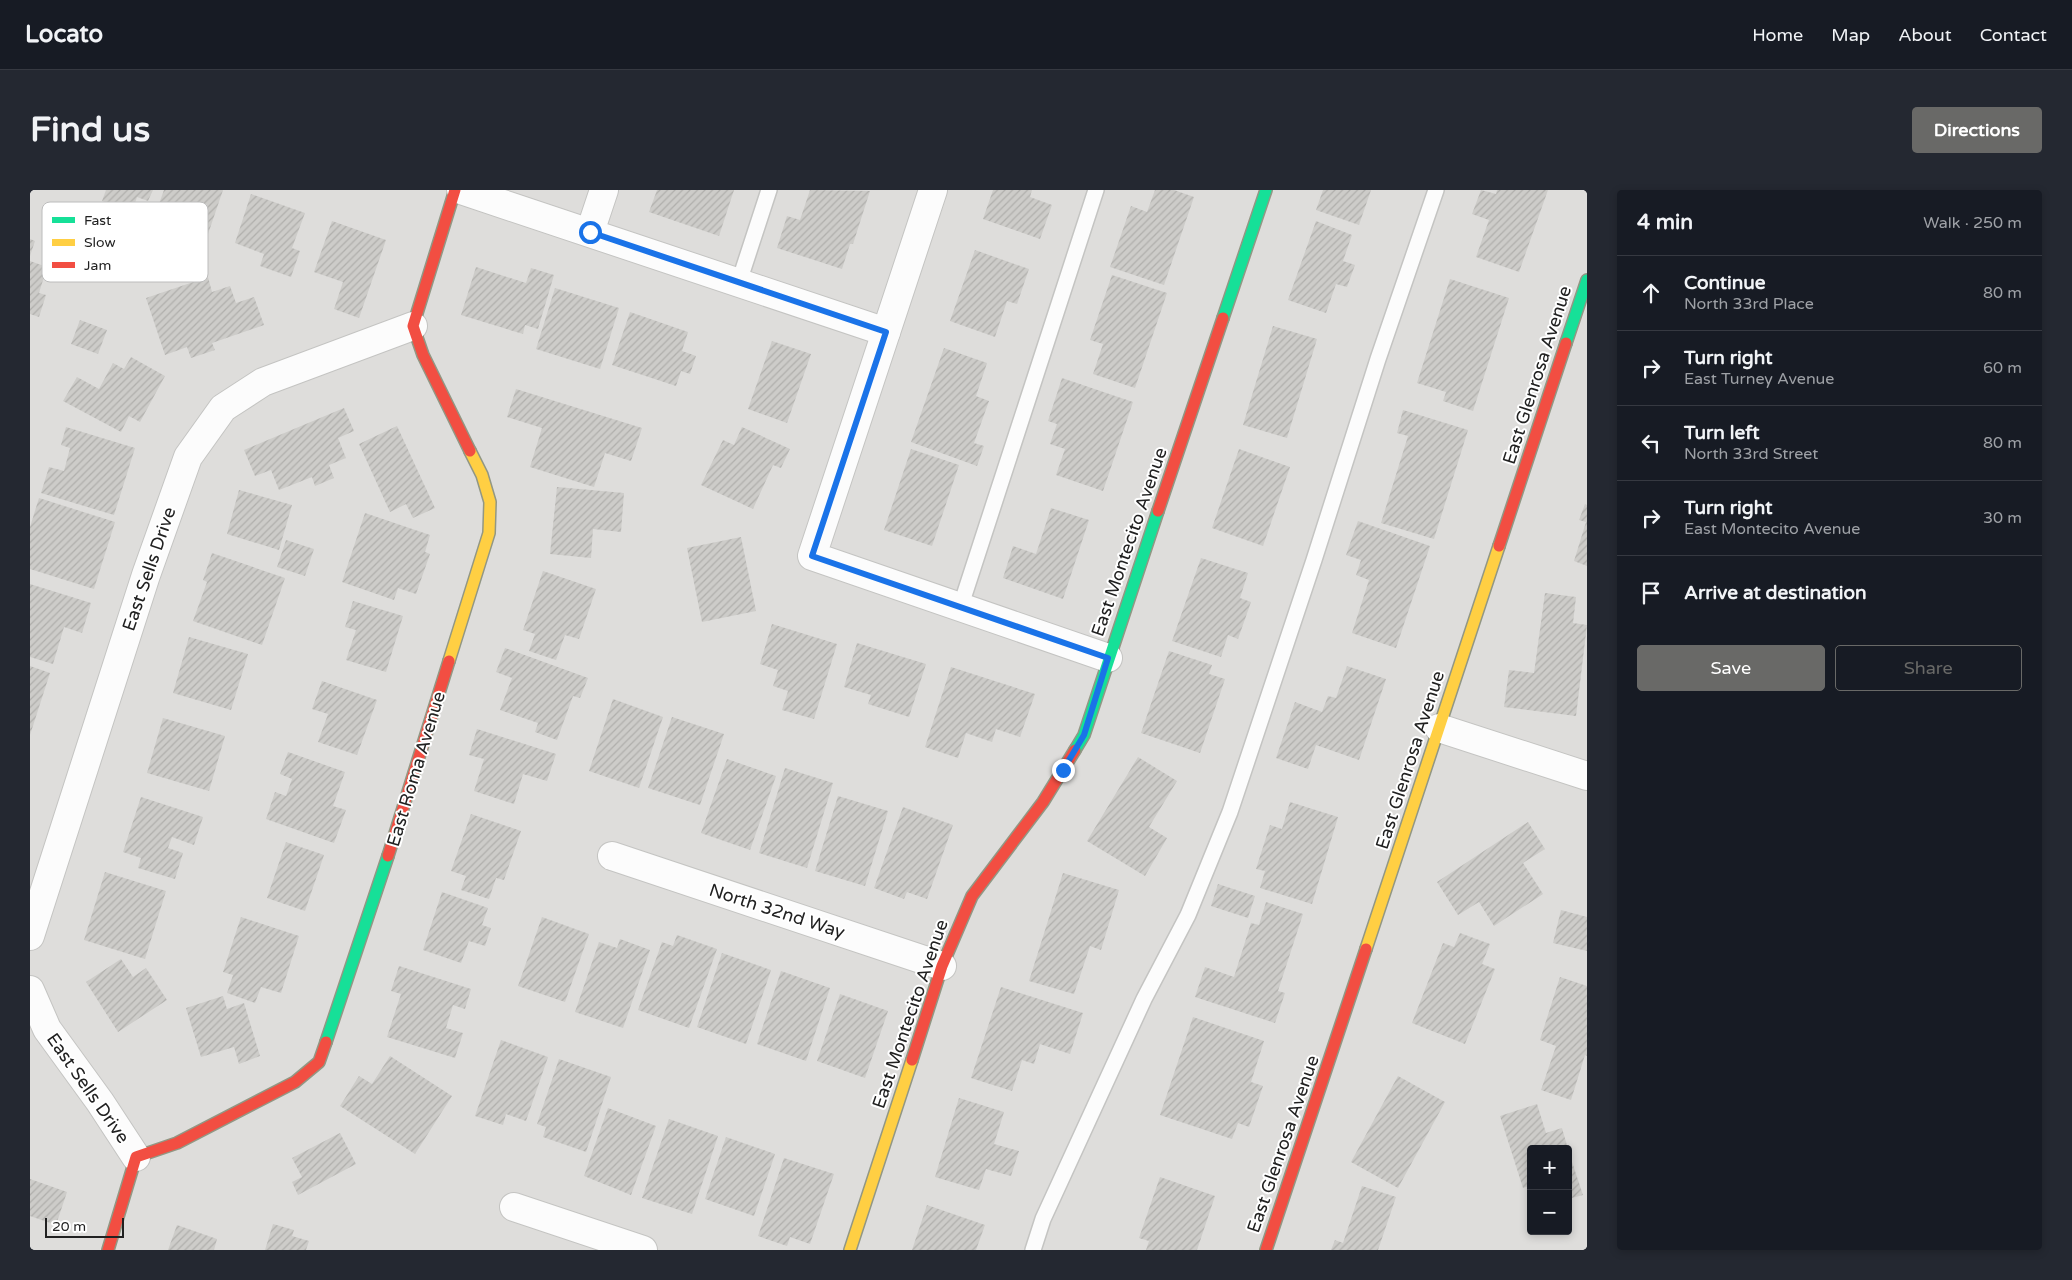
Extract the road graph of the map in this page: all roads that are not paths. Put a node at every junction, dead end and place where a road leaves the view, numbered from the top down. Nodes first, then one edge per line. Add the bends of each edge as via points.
1 (455, 190) edge
2 (461, 190) edge
3 (604, 190) edge
4 (769, 190) edge
5 (934, 190) edge
6 (1096, 190) edge
7 (1266, 190) edge
8 (1436, 190) edge
9 (590, 232) junction
10 (1587, 280) edge
11 (738, 282) junction
12 (413, 326) junction
13 (886, 332) junction
14 (960, 608) junction
15 (1108, 658) junction
16 (1439, 728) junction
17 (1587, 776) edge
18 (612, 856) dead end
19 (30, 936) edge
20 (942, 966) junction
21 (30, 990) edge
22 (136, 1157) junction
23 (514, 1207) dead end
24 (108, 1250) edge
25 (643, 1250) edge
26 (850, 1250) edge
27 (1033, 1250) edge
28 (1266, 1250) edge

1 - 12 street
2 - 9 street
3 - 9 street
4 - 11 lane
5 - 13 street
6 - 14 lane
7 - 15 street, East Montecito Avenue
8 - 27 lane via 1230,812 1188,915 1140,1008
9 - 11 street
10 - 16 street, East Glenrosa Avenue
11 - 13 street
12 - 19 street, East Sells Drive via 263,382 223,408 188,457 146,575
12 - 22 street, East Roma Avenue via 424,356 482,475 490,502 489,533 369,917 319,1062 295,1082 245,1109 177,1143
13 - 14 street via 812,556
14 - 15 street
15 - 20 street, East Montecito Avenue via 1084,735 1043,802 972,896
16 - 17 street
16 - 28 street, East Glenrosa Avenue
18 - 20 street, North 32nd Way
20 - 26 street, East Montecito Avenue
21 - 22 street, East Sells Drive via 47,1029
22 - 24 street
23 - 25 street

